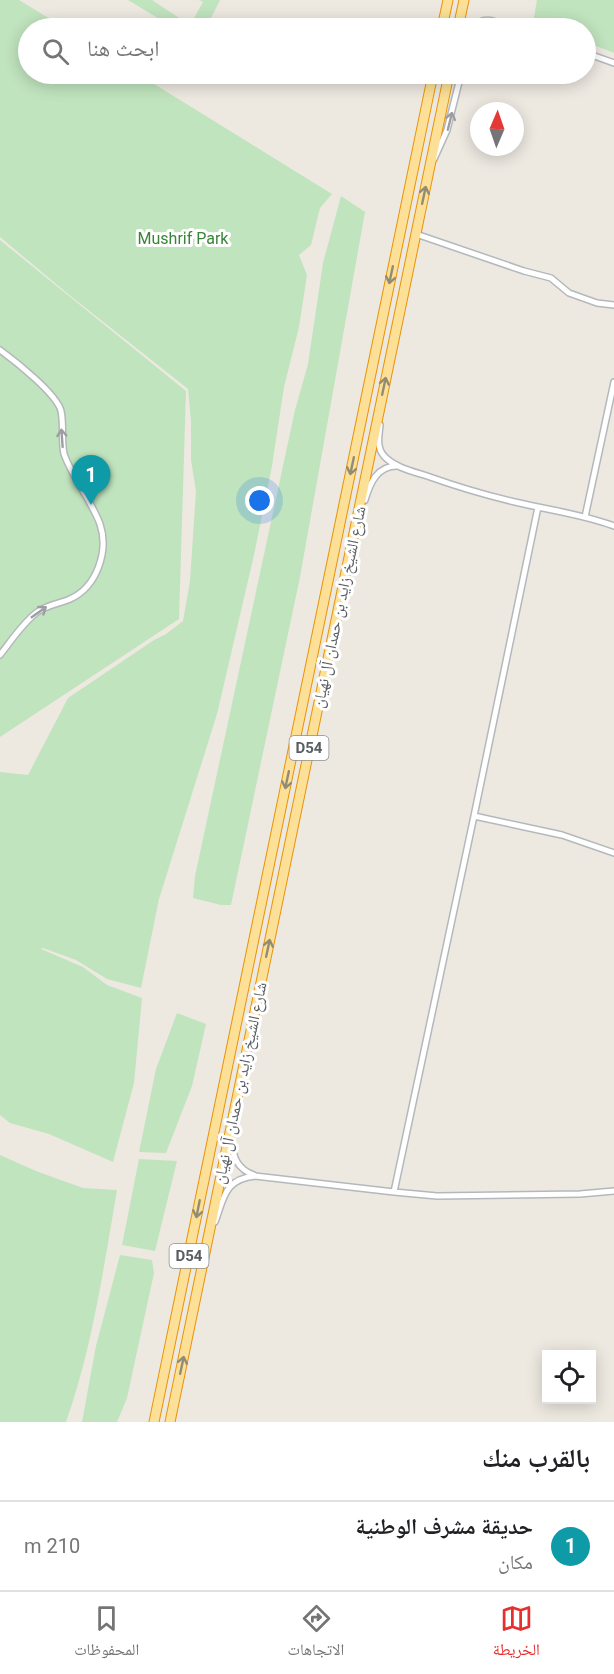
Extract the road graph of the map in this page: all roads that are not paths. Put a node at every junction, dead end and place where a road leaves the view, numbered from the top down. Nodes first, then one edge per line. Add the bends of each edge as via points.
1 (448, 0) edge
2 (464, 0) edge
3 (444, 18) edge
4 (460, 18) edge
5 (596, 57) edge
6 (614, 63) edge
7 (431, 84) edge
8 (446, 84) edge
9 (458, 84) edge
10 (430, 165) junction
11 (416, 234) junction
12 (614, 305) edge
13 (0, 350) edge
14 (614, 382) edge
15 (380, 408) junction
16 (401, 467) junction
17 (538, 507) junction
18 (585, 517) junction
19 (614, 526) edge
20 (355, 527) junction
21 (0, 655) edge
22 (474, 816) junction
23 (614, 853) edge
24 (230, 1132) junction
25 (255, 1176) junction
26 (614, 1191) edge
27 (394, 1192) junction
28 (207, 1242) junction
29 (154, 1422) edge
30 (170, 1422) edge

1 - 3 highway
2 - 4 highway
5 - 6 street
7 -> 29 highway, شارع الشيخ زايد بن حمدان آل نهيان / D54
8 - 10 highway, شارع الشيخ زايد بن حمدان آل نهيان / D54
10 -> 9 street via 447,130
11 -> 10 highway, شارع الشيخ زايد بن حمدان آل نهيان / D54
11 - 12 street via 551,278 575,295
15 -> 11 highway, شارع الشيخ زايد بن حمدان آل نهيان / D54
21 -> 13 street via 36,612 73,597 86,587 96,574 103,544 99,522 64,454 57,403
14 - 18 street
15 - 16 street via 379,447 382,454
15 - 20 highway, شارع الشيخ زايد بن حمدان آل نهيان / D54
16 - 17 street
16 - 20 street via 389,466 374,477
17 - 18 street
17 - 22 street
18 - 19 street
24 -> 20 highway, شارع الشيخ زايد بن حمدان آل نهيان / D54
22 - 23 street via 562,835
22 - 27 street
24 - 25 street via 236,1161
24 - 28 highway, شارع الشيخ زايد بن حمدان آل نهيان / D54
25 - 27 street
25 - 28 street via 228,1187
26 - 27 street via 465,1196
30 -> 28 highway, شارع الشيخ زايد بن حمدان آل نهيان / D54

